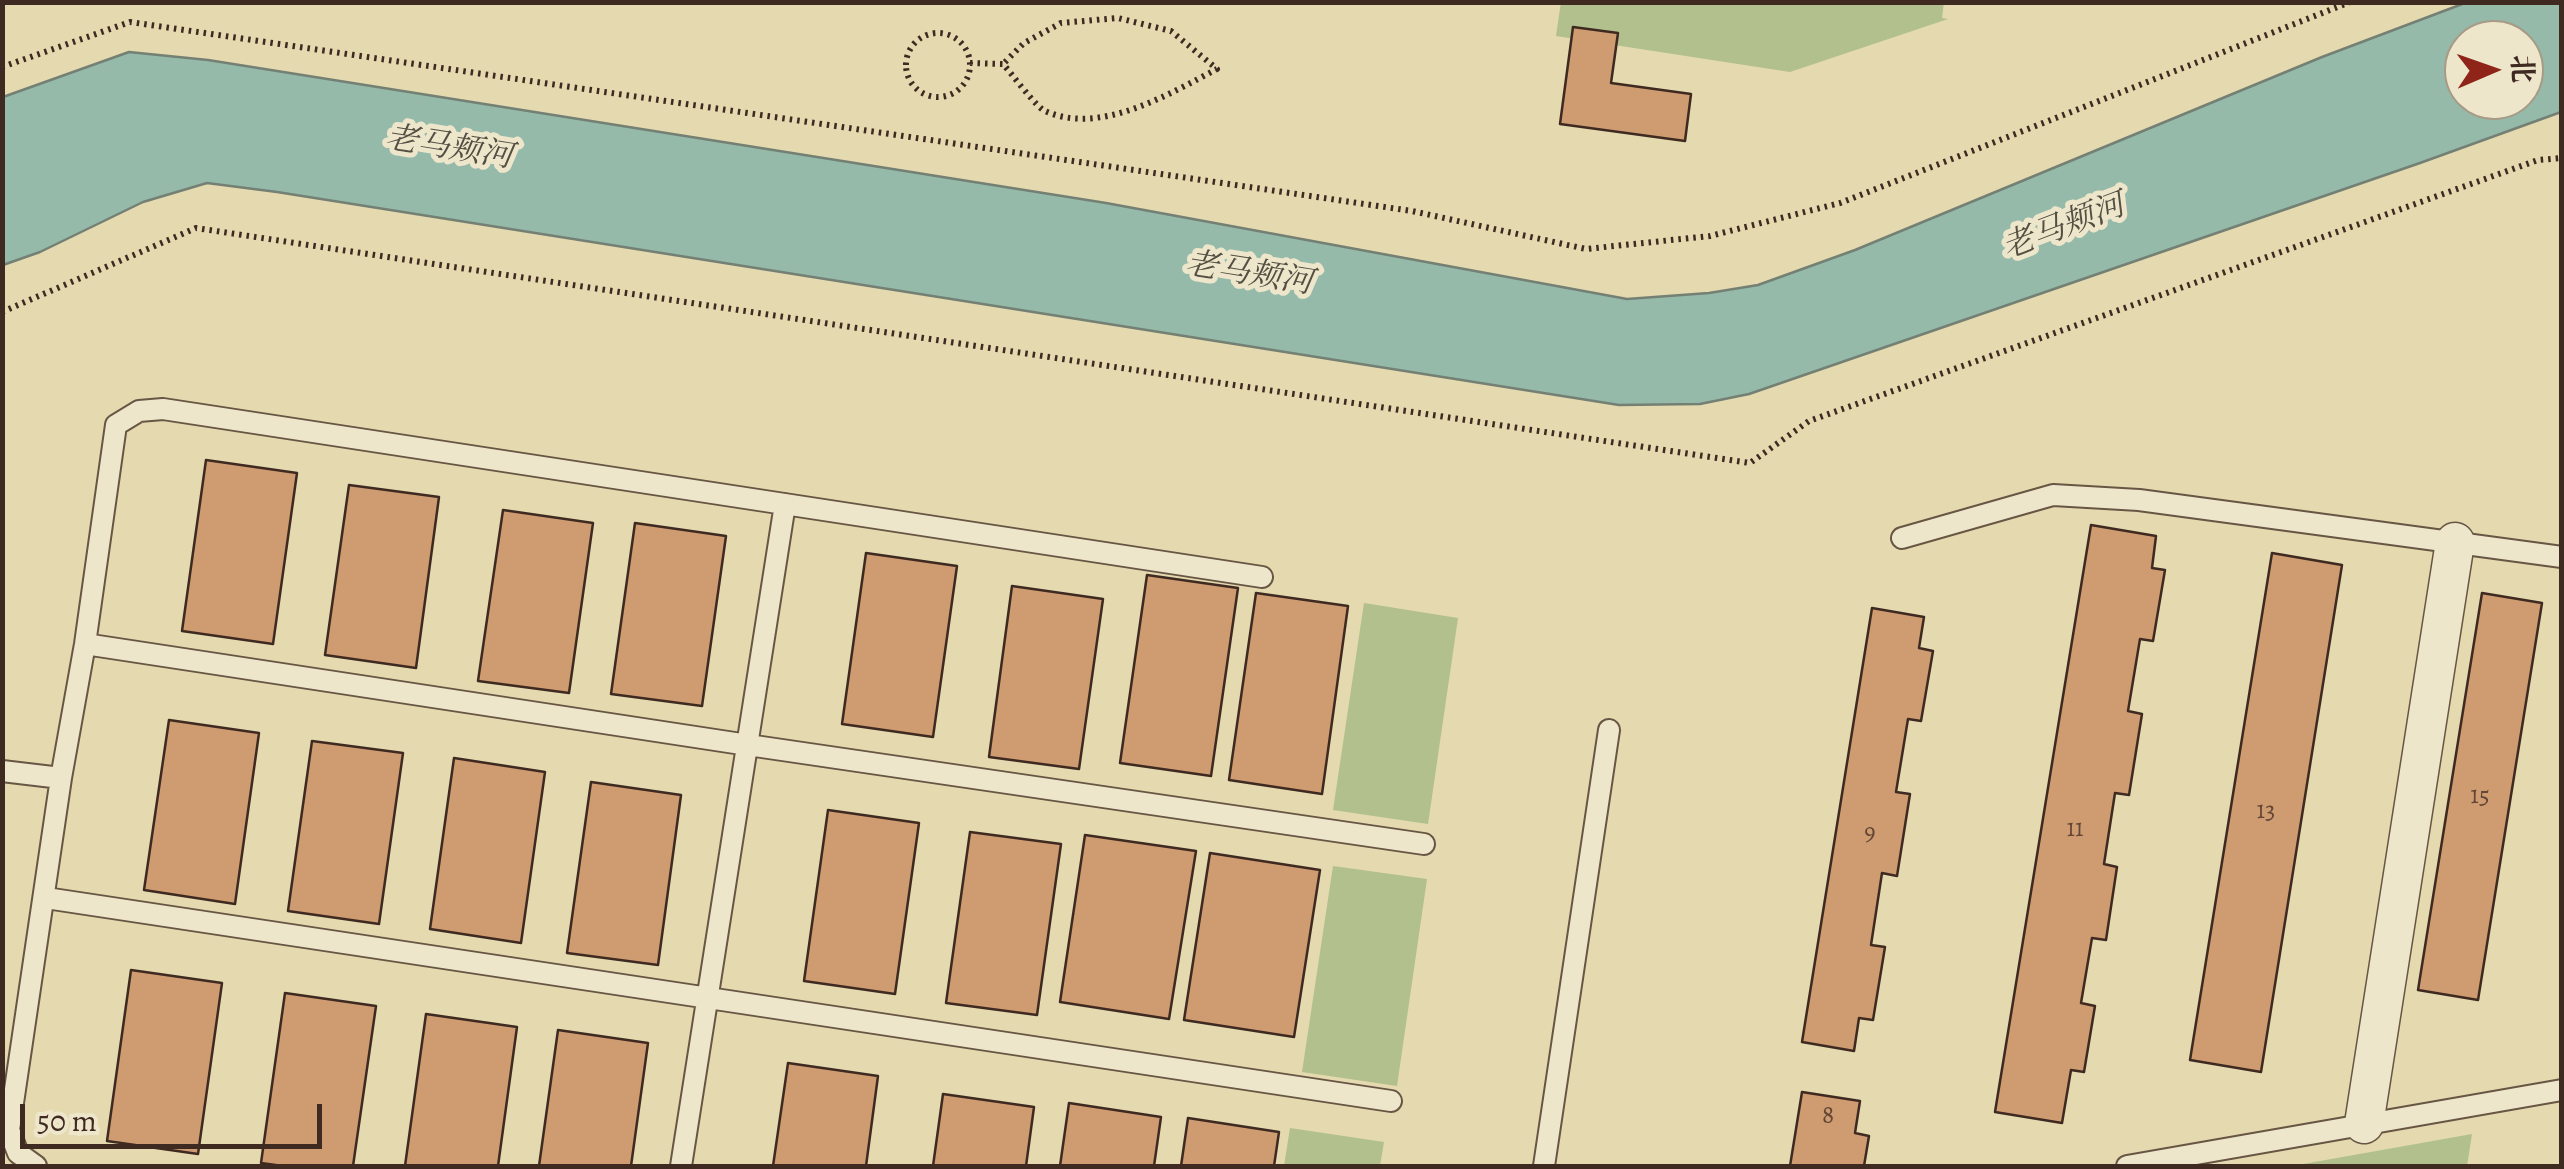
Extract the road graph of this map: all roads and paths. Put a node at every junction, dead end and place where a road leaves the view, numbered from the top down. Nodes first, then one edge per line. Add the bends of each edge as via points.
1 (2350, 2) edge
2 (970, 63) junction
3 (1003, 64) junction
4 (2, 68) edge
5 (2562, 158) edge
6 (2, 312) edge
7 (786, 504) junction
8 (1902, 538) dead end
9 (2455, 542) junction
10 (2562, 557) edge
11 (1262, 576) dead end
12 (85, 644) junction
13 (1609, 730) dead end
14 (748, 745) junction
15 (2, 771) edge
16 (62, 778) junction
17 (1424, 844) dead end
18 (46, 898) junction
19 (706, 996) junction
20 (2562, 1090) edge
21 (1390, 1101) dead end
22 (2364, 1124) junction
23 (36, 1166) edge
24 (681, 1166) edge
25 (1544, 1166) edge
26 (2127, 1166) edge

1 - 4 path via 1840,203 1710,236 1586,249 1412,211 130,22
2 - 2 path via 962,43 942,34 914,44 906,62 910,82 936,98 964,84
2 - 3 path
3 - 3 path via 1042,110 1080,119 1126,112 1216,69 1171,30 1118,18 1061,24 1024,43
5 - 6 path via 2538,160 1809,421 1750,464 196,228
7 - 11 lane
7 - 12 lane via 163,409 139,411 116,425
7 - 14 lane
8 - 9 lane via 2053,496 2139,500
9 - 10 lane
9 - 22 street
12 - 14 lane
12 - 16 lane
13 - 25 lane
14 - 17 lane
14 - 19 lane
15 - 16 lane
16 - 18 lane
18 - 19 lane
18 - 23 lane via 10,1130 18,1153
19 - 21 lane
19 - 24 lane
20 - 22 lane
22 - 26 lane

